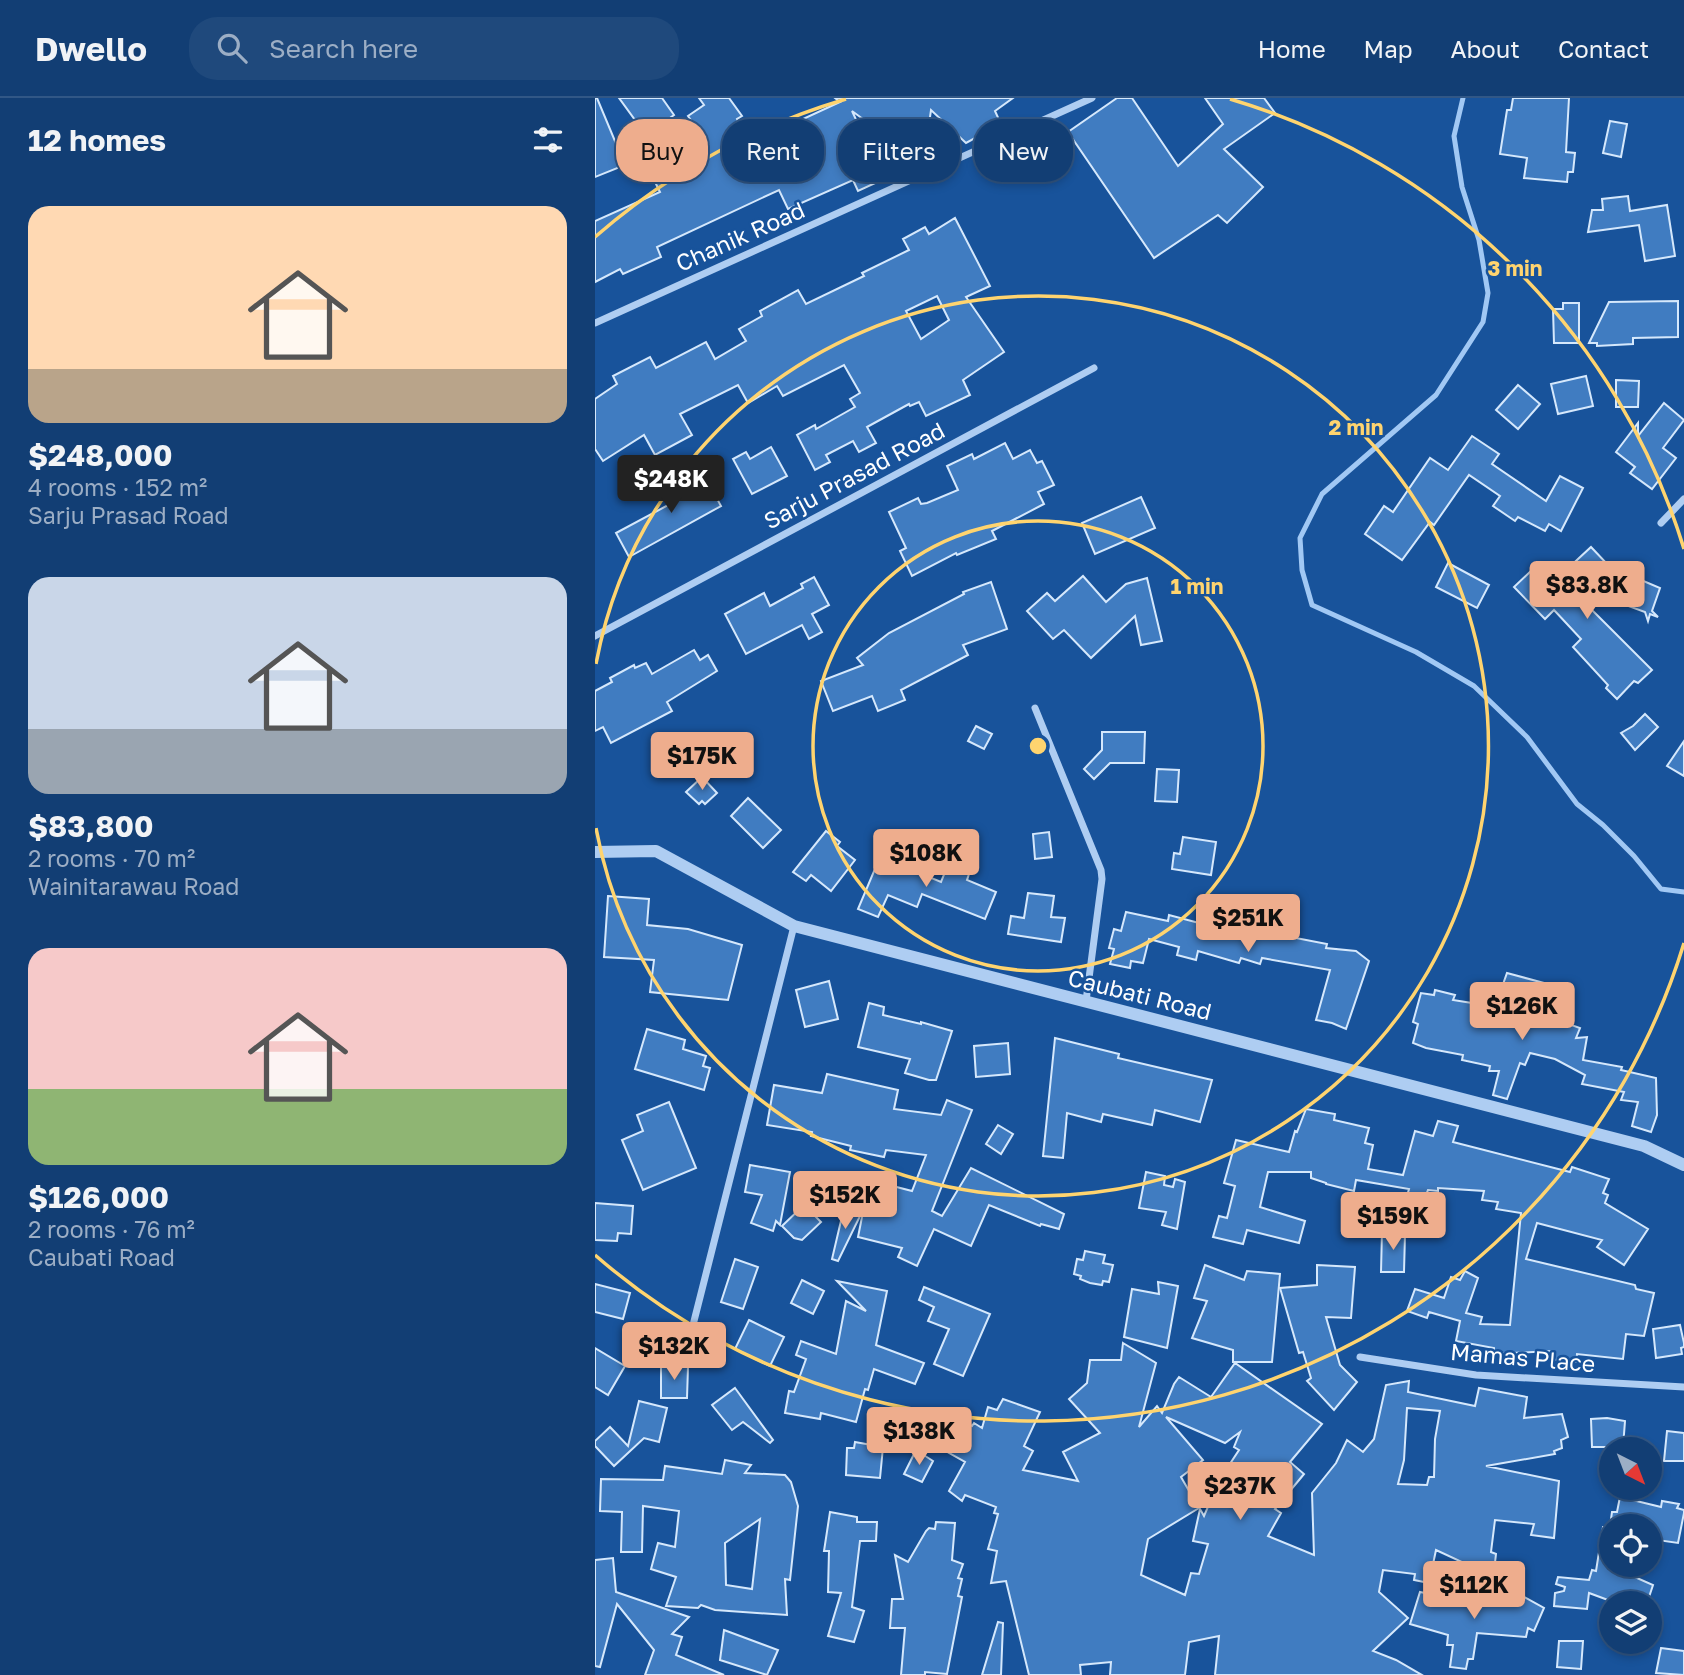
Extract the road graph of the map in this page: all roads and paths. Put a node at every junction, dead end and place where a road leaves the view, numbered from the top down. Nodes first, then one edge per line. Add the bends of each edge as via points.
1 (1092, 98) edge
2 (595, 323) edge
3 (1094, 368) dead end
4 (1684, 499) edge
5 (1661, 523) dead end
6 (595, 636) edge
7 (1035, 708) dead end
8 (595, 852) edge
9 (794, 926) junction
10 (1086, 1001) junction
11 (1684, 1165) edge
12 (691, 1333) dead end
13 (1360, 1357) dead end
14 (1684, 1387) edge

1 - 2 street, Chanik Road
3 - 6 street, Sarju Prasad Road
4 - 5 street
7 - 10 street via 1101,870
8 - 9 street, Caubati Road via 656,851
9 - 10 street, Caubati Road
9 - 12 street
10 - 11 street, Caubati Road via 1644,1146
13 - 14 street, Mamas Place via 1476,1375

